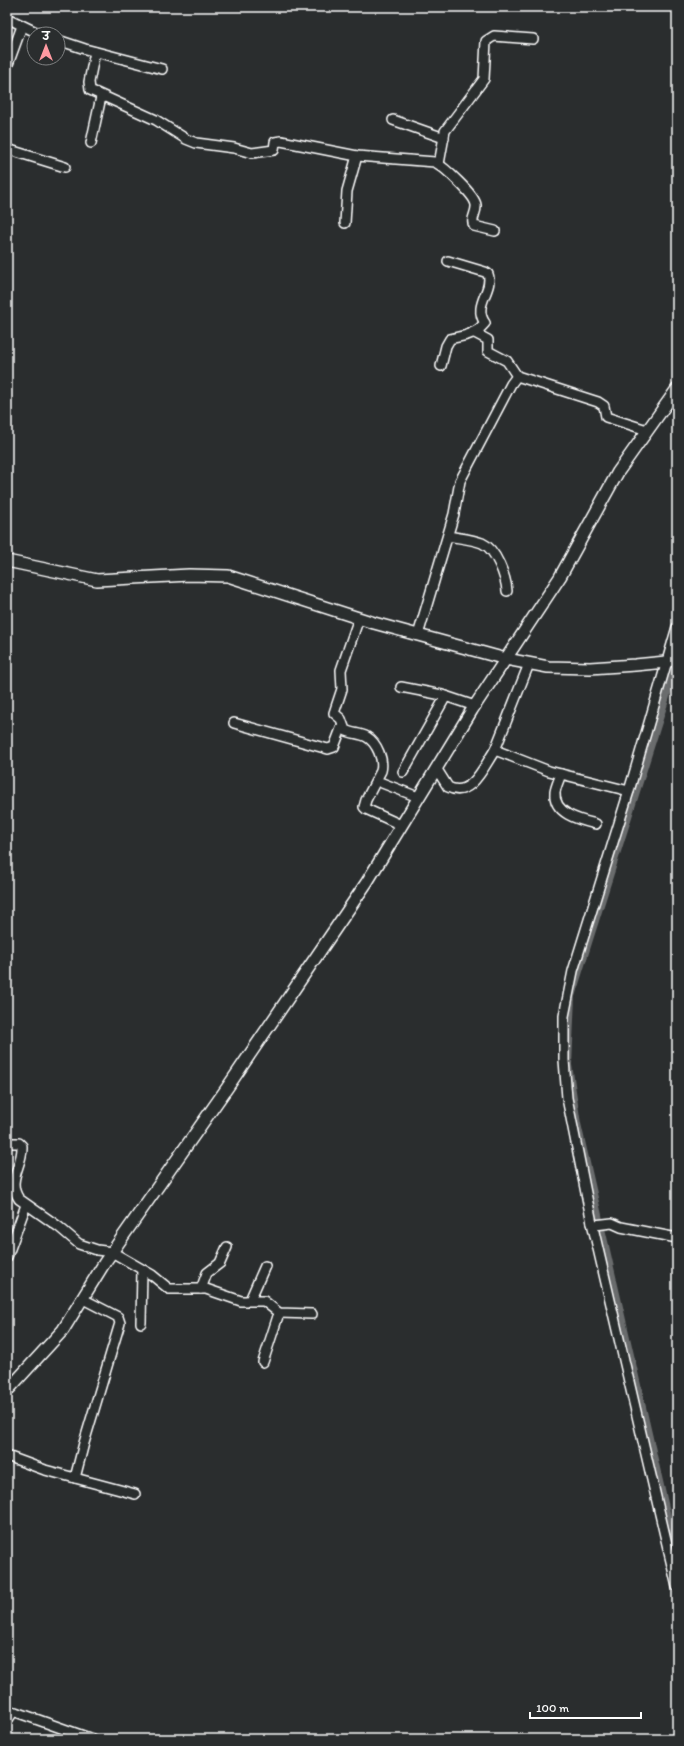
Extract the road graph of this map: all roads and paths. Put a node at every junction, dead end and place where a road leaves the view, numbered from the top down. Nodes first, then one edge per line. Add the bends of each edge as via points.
1 (7, 18) edge
2 (22, 26) junction
3 (26, 28) edge
4 (533, 39) dead end
5 (66, 43) edge
6 (95, 52) junction
7 (7, 66) edge
8 (162, 69) dead end
9 (101, 97) junction
10 (393, 120) dead end
11 (444, 138) junction
12 (91, 143) dead end
13 (7, 149) edge
14 (357, 156) junction
15 (439, 164) junction
16 (65, 167) dead end
17 (345, 223) dead end
18 (494, 231) dead end
19 (448, 261) dead end
20 (473, 332) junction
21 (441, 366) dead end
22 (517, 376) junction
23 (677, 389) edge
24 (647, 430) junction
25 (448, 536) junction
26 (7, 561) edge
27 (507, 591) dead end
28 (359, 618) junction
29 (677, 627) edge
30 (418, 635) junction
31 (506, 659) junction
32 (672, 660) edge
33 (529, 664) junction
34 (402, 687) dead end
35 (446, 696) junction
36 (475, 706) junction
37 (234, 723) dead end
38 (342, 726) junction
39 (495, 750) junction
40 (436, 768) junction
41 (403, 772) dead end
42 (561, 774) junction
43 (377, 781) junction
44 (629, 791) junction
45 (418, 797) junction
46 (596, 824) dead end
47 (401, 825) junction
48 (7, 1143) edge
49 (26, 1205) junction
50 (594, 1224) junction
51 (677, 1238) edge
52 (227, 1248) dead end
53 (112, 1252) junction
54 (7, 1257) edge
55 (265, 1266) dead end
56 (142, 1270) junction
57 (201, 1289) junction
58 (83, 1298) junction
59 (250, 1300) junction
60 (279, 1312) junction
61 (312, 1314) dead end
62 (141, 1324) dead end
63 (263, 1362) dead end
64 (7, 1391) edge
65 (7, 1456) edge
66 (75, 1478) junction
67 (135, 1494) dead end
68 (677, 1587) edge
69 (7, 1721) edge
70 (92, 1739) edge

1 - 2 street
2 - 3 street
2 - 7 street
4 - 11 street via 494,36 486,41 484,79 449,125
5 - 6 street
6 - 8 street
6 - 9 street via 88,89
9 - 12 street
9 - 14 street via 156,120 196,143 252,153 274,150 275,142 278,141
10 - 11 street
11 - 15 street
13 - 16 street
14 - 15 street via 430,161
14 - 17 street via 347,191
15 - 18 street via 475,200 474,226
19 - 20 street via 485,272 489,277 480,312 485,323
20 - 21 street via 469,336 450,339
20 - 22 street via 488,340 488,351 507,361
22 - 24 street via 598,402 604,406 606,416
22 - 25 street via 465,470
23 - 24 street
24 - 31 street via 618,472 560,577
25 - 27 street via 481,543 491,550 505,577
25 - 30 street
26 - 28 street via 97,580 189,575 228,576
28 - 30 street
28 - 38 street via 341,670 342,689 334,710 341,719
29 - 32 street
30 - 31 street
31 - 33 street
31 - 36 street
32 - 33 street via 590,668
32 - 44 street
33 - 39 street
34 - 35 street
35 - 36 street
35 - 41 street
36 - 40 street
37 - 38 street via 328,749 334,747
38 - 43 street via 348,732 368,738 374,744 381,758 382,767
39 - 40 street via 471,785 463,789 448,787
39 - 42 street
40 - 45 street
42 - 44 street
42 - 46 street via 555,793 560,808 571,817
43 - 45 street
43 - 47 street via 364,807
44 - 50 street via 573,971 564,1016 567,1098
45 - 47 street
47 - 53 street via 367,882
48 - 49 street via 19,1143 22,1146 13,1184 14,1192
49 - 53 street via 79,1244
49 - 54 street
50 - 51 street via 612,1223
50 - 68 street
52 - 57 street via 220,1263 207,1273
53 - 56 street
53 - 58 street
55 - 59 street
56 - 57 street via 169,1289
56 - 62 street
57 - 59 street via 213,1290 241,1301
58 - 64 street via 63,1330
58 - 66 street via 118,1318 120,1323
59 - 60 street via 264,1301
60 - 61 street
60 - 63 street
65 - 66 street
66 - 67 street
69 - 70 street via 13,1712 16,1712

